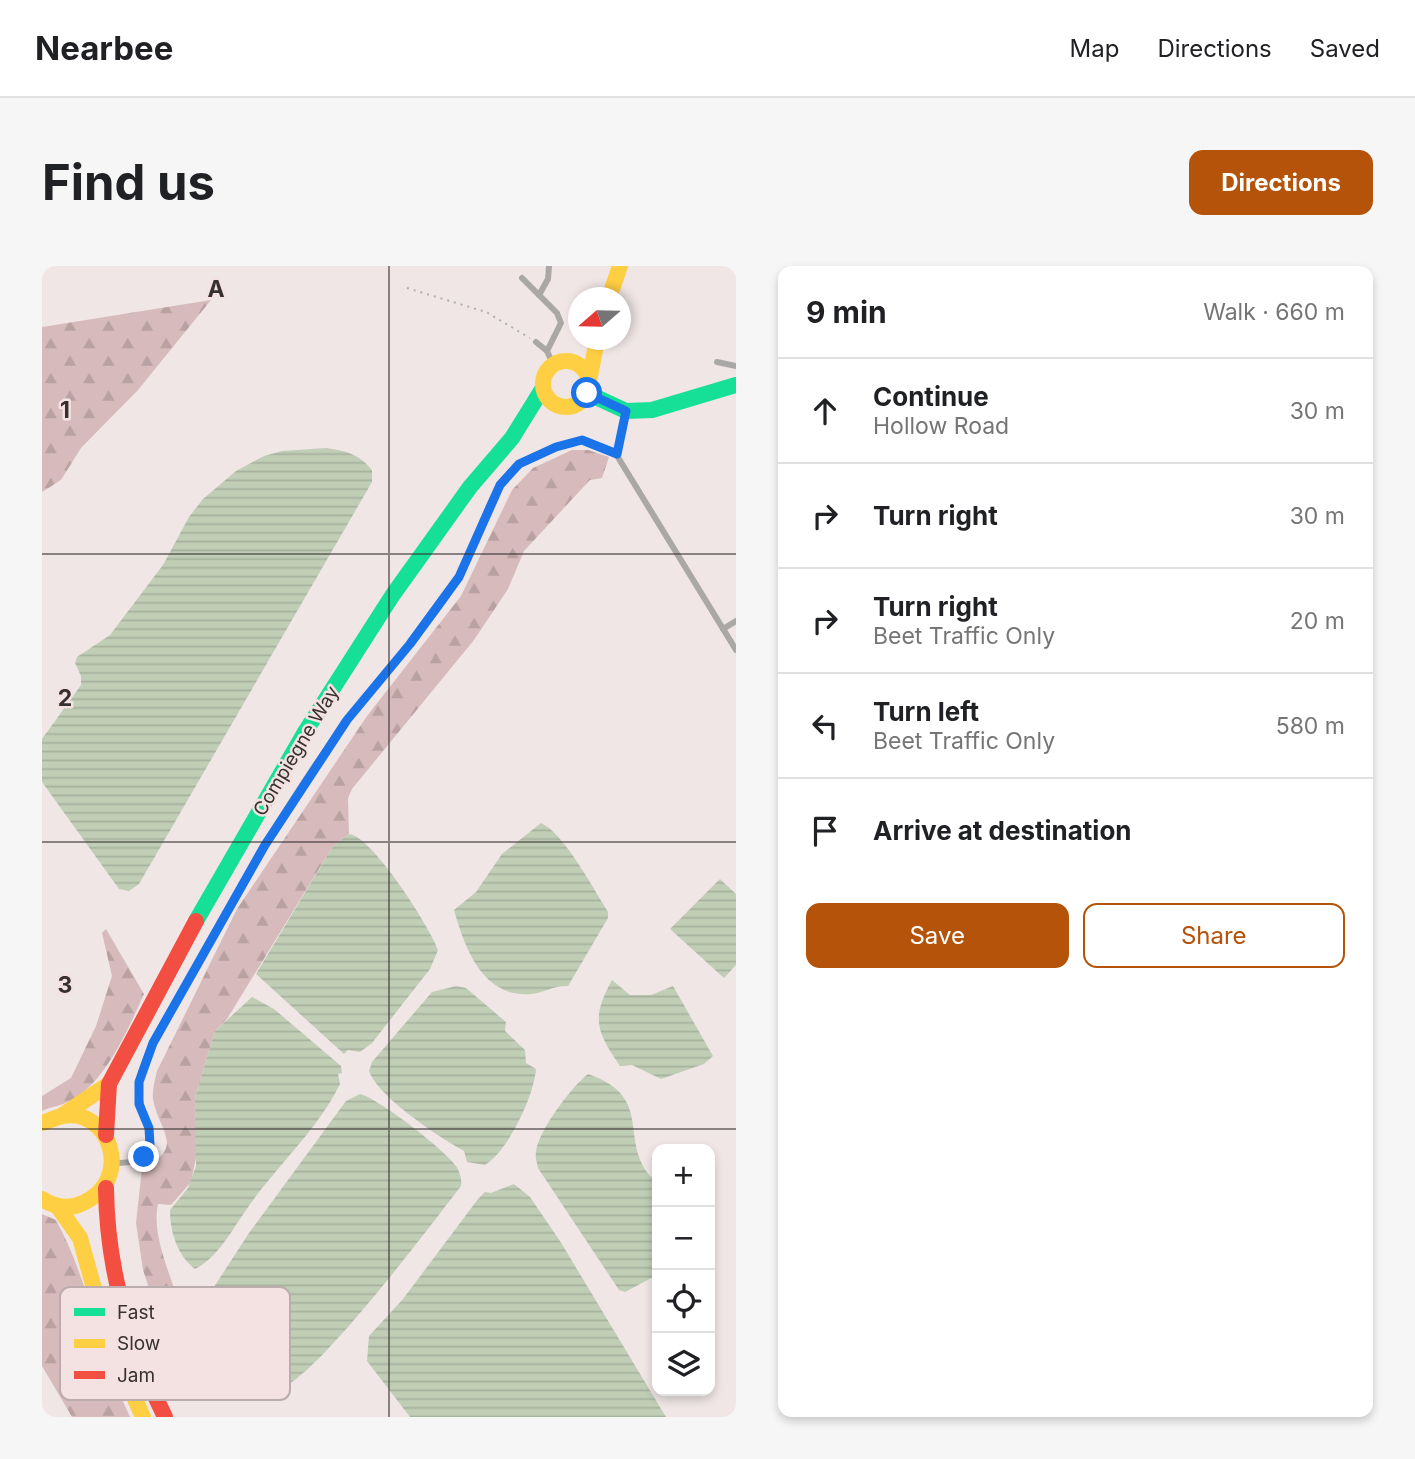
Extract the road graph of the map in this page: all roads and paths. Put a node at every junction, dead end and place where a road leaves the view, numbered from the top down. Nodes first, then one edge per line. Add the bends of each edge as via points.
1 (549, 266) edge
2 (620, 266) edge
3 (522, 278) dead end
4 (613, 287) edge
5 (407, 288) dead end
6 (539, 295) junction
7 (537, 342) joint
8 (569, 350) edge
9 (595, 350) edge
10 (555, 358) junction
11 (717, 362) dead end
12 (736, 366) edge
13 (736, 384) edge
14 (588, 387) junction
15 (543, 388) junction
16 (565, 407) junction
17 (626, 411) junction
18 (512, 438) junction
19 (617, 454) junction
20 (736, 621) edge
21 (723, 629) junction
22 (736, 650) edge
23 (109, 1084) junction
24 (63, 1115) junction
25 (42, 1123) edge
26 (106, 1135) junction
27 (114, 1163) junction
28 (106, 1188) junction
29 (42, 1199) edge
30 (58, 1207) junction
31 (94, 1287) edge
32 (114, 1287) edge
33 (135, 1400) edge
34 (156, 1400) edge
35 (143, 1417) edge
36 (165, 1417) edge

1 - 6 lane via 546,286
2 - 4 main road
3 - 6 lane
5 - 7 path via 486,312
6 - 10 lane via 561,323
7 - 10 lane
8 - 10 main road
9 - 14 main road
10 - 14 main road via 584,368
10 - 15 main road via 544,375
11 - 12 lane
13 - 17 main road via 652,410
14 - 16 main road via 578,404
14 - 17 main road
15 - 16 main road via 551,401
15 - 18 main road, Compiegne Way
16 - 18 main road, Compiegne Way
17 - 19 lane
18 - 23 main road, Compiegne Way via 470,487 392,596 305,732 177,954
19 - 21 lane
19 - 27 lane via 582,440 519,464 500,485 459,577 347,720 265,845 153,1043 139,1082 139,1104 150,1145 136,1161
20 - 21 lane
21 - 22 lane
23 - 24 main road, Compiegne Way
23 - 26 main road, Compiegne Way
24 - 25 main road, Compiegne Way
24 - 26 main road via 87,1119
26 - 27 main road, Compiegne Way
27 - 28 main road
28 - 30 main road via 85,1204
28 - 32 main road via 105,1233
29 - 30 main road
30 - 31 main road via 84,1248
33 - 35 main road
34 - 36 main road

